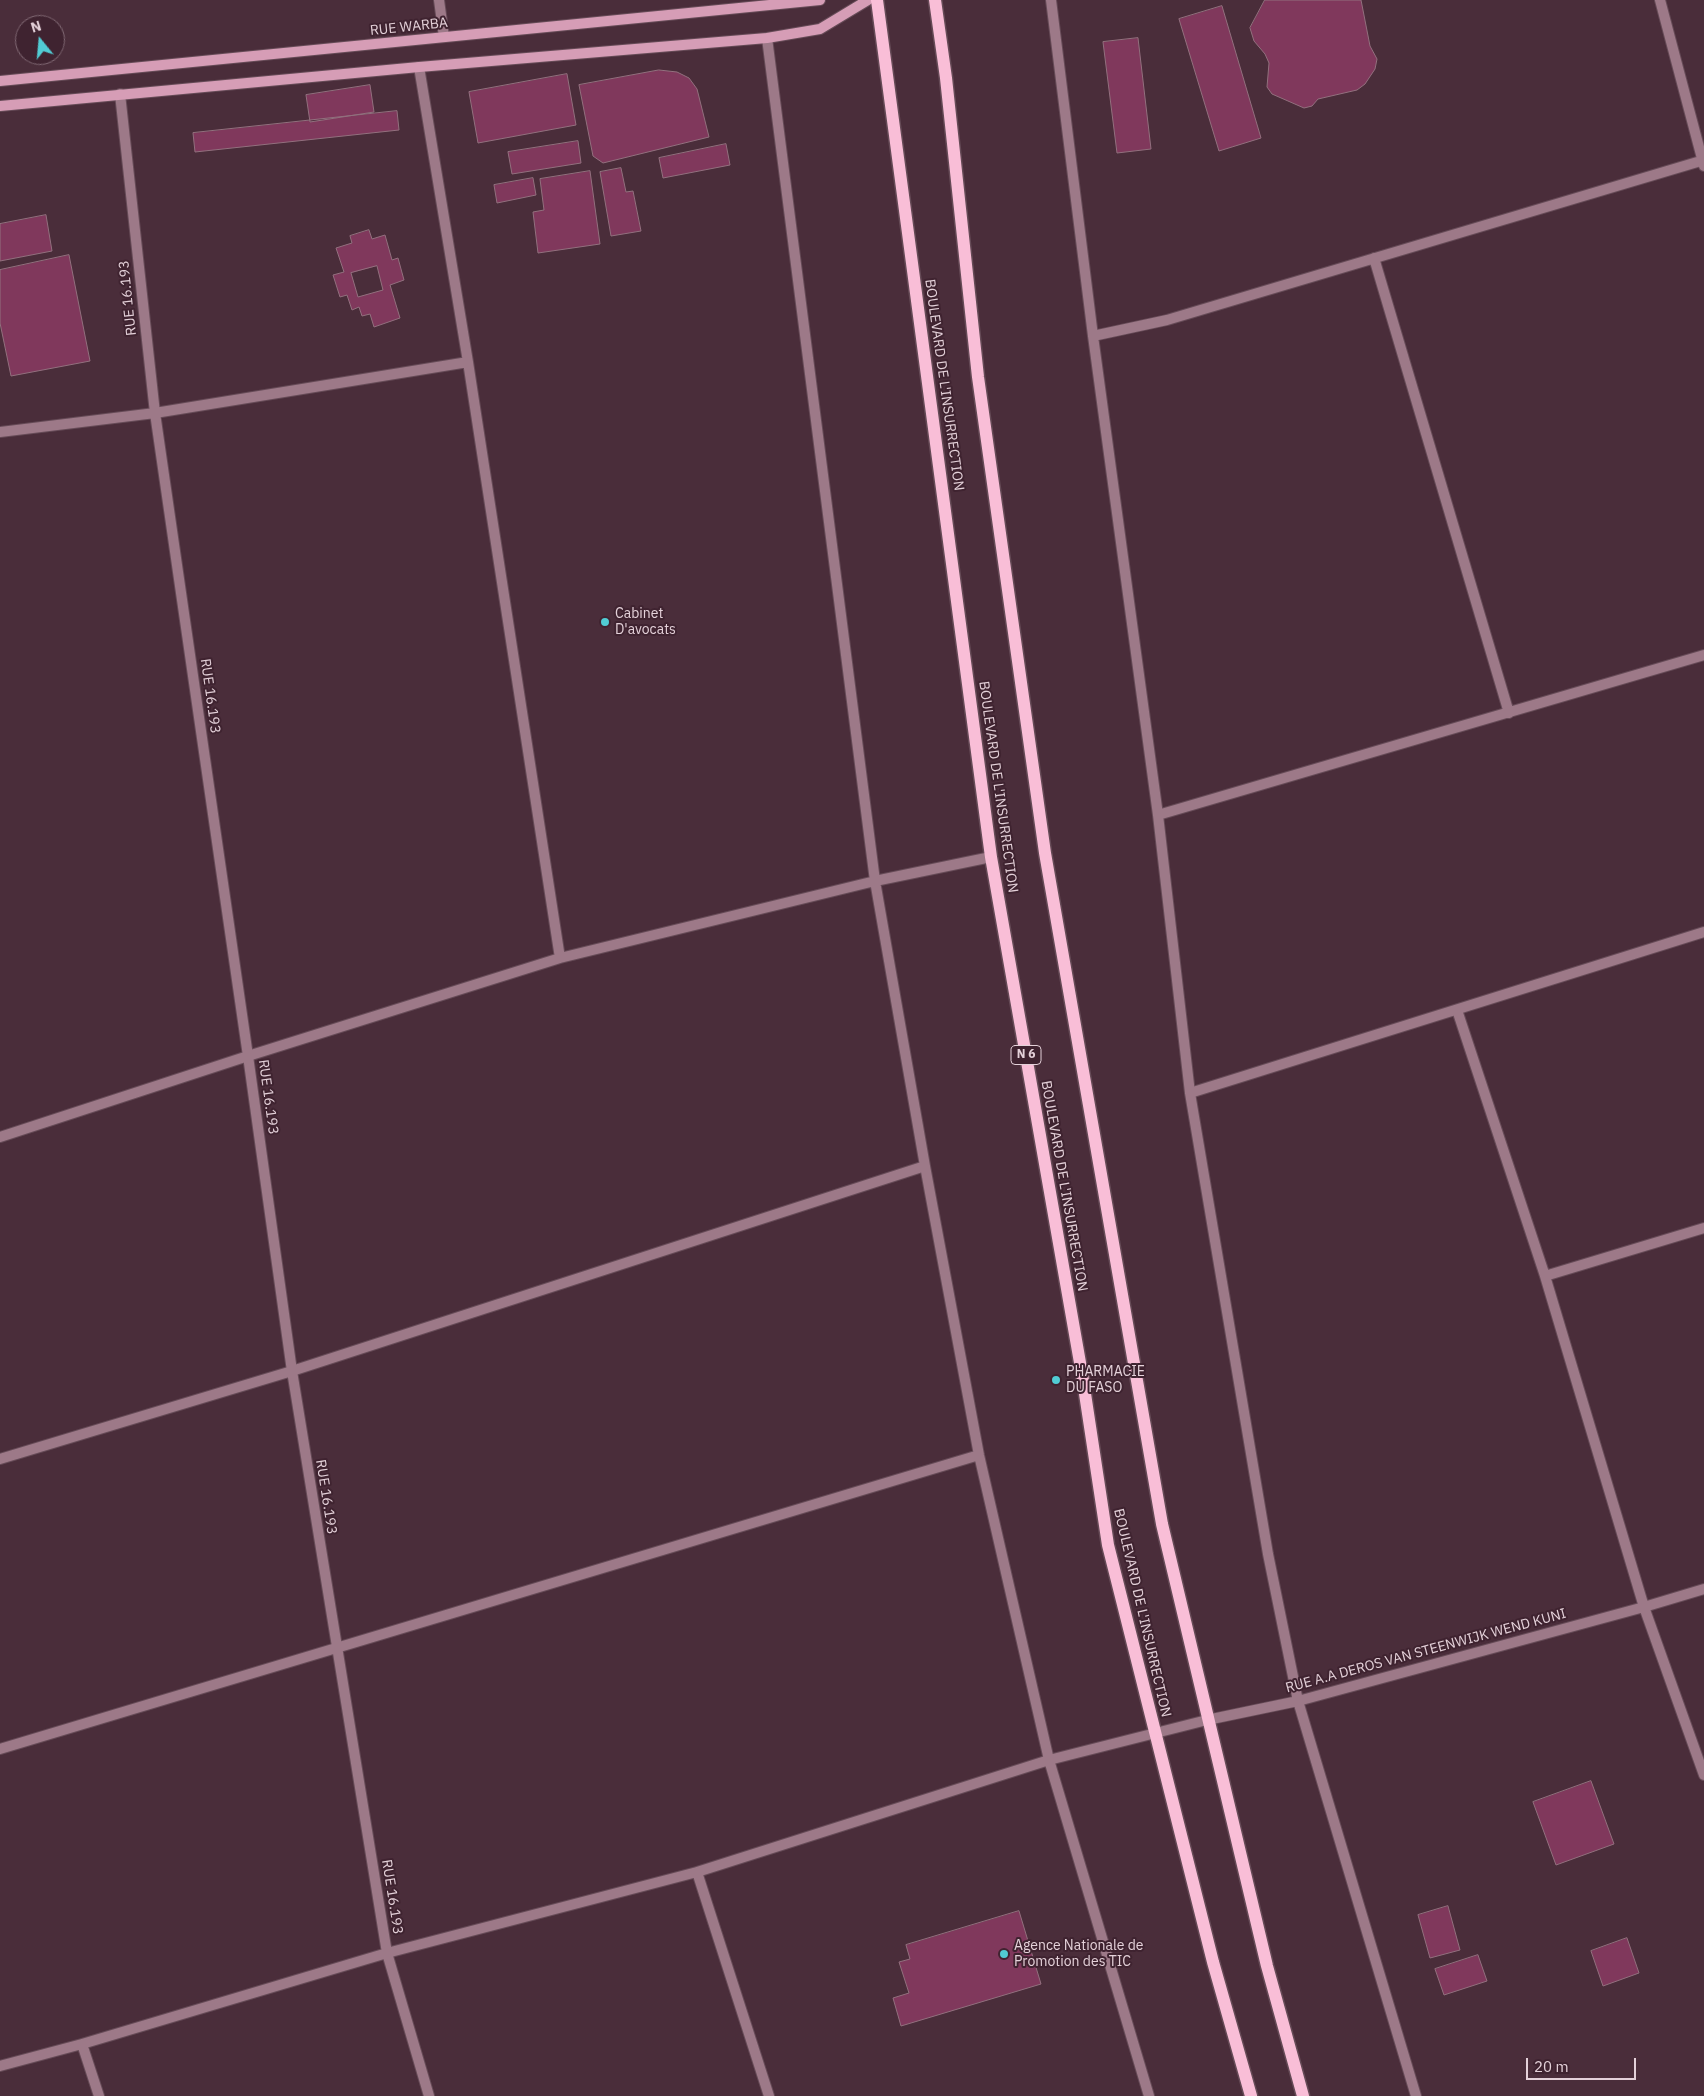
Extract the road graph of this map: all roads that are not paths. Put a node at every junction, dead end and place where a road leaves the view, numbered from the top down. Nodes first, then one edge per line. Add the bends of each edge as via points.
1 (439, 0) edge
2 (820, 0) edge
3 (868, 0) edge
4 (877, 0) edge
5 (935, 0) edge
6 (1051, 0) edge
7 (1660, 0) edge
8 (762, 2) edge
9 (444, 37) junction
10 (767, 38) junction
11 (419, 66) junction
12 (0, 81) edge
13 (120, 94) junction
14 (0, 106) edge
15 (1703, 162) edge
16 (1374, 258) junction
17 (1093, 336) junction
18 (468, 362) junction
19 (154, 413) junction
20 (0, 432) edge
21 (1704, 655) edge
22 (1509, 713) junction
23 (1158, 815) junction
24 (991, 857) junction
25 (875, 881) junction
26 (1704, 932) edge
27 (560, 958) junction
28 (1457, 1010) junction
29 (248, 1056) junction
30 (1190, 1093) junction
31 (0, 1137) edge
32 (925, 1166) junction
33 (1704, 1228) edge
34 (1545, 1276) junction
35 (292, 1371) junction
36 (979, 1455) junction
37 (0, 1459) edge
38 (1704, 1588) edge
39 (1644, 1607) junction
40 (337, 1648) junction
41 (1298, 1701) junction
42 (1208, 1720) junction
43 (1154, 1734) junction
44 (0, 1749) edge
45 (1049, 1760) junction
46 (1704, 1775) edge
47 (697, 1872) junction
48 (387, 1953) junction
49 (82, 2044) junction
50 (0, 2066) edge
51 (98, 2096) edge
52 (429, 2096) edge
53 (770, 2096) edge
54 (1149, 2096) edge
55 (1251, 2096) edge
56 (1303, 2096) edge
57 (1416, 2096) edge

1 - 9 street
2 - 8 main road, RUE WARBA
3 - 10 main road via 820,29
4 - 24 main road, BOULEVARD DE L'INSURRECTION / N 6
5 - 42 main road via 978,376 1045,853 1162,1524
6 - 17 street
7 - 15 street
8 - 9 main road, RUE WARBA
9 - 12 main road, RUE WARBA
10 - 11 main road
10 - 25 street
11 - 13 main road
11 - 18 street
13 - 14 main road
13 - 19 street, RUE 16.193
15 - 16 street
16 - 17 street via 1167,320
16 - 22 street
17 - 23 street
18 - 19 street
18 - 27 street
19 - 20 street
19 - 29 street, RUE 16.193
21 - 22 street
22 - 23 street
23 - 30 street
24 - 25 street
24 - 43 main road, BOULEVARD DE L'INSURRECTION / N 6 via 1082,1374 1108,1545
25 - 27 street
25 - 32 street
26 - 28 street
27 - 29 street
28 - 30 street
28 - 34 street
29 - 31 street
29 - 35 street, RUE 16.193
30 - 41 street via 1268,1554
32 - 35 street
32 - 36 street
33 - 34 street
34 - 39 street
35 - 37 street
35 - 40 street, RUE 16.193
36 - 40 street
36 - 45 street
38 - 39 street, RUE A.A DEROS VAN STEENWIJK WEND KUNI
39 - 41 street, RUE A.A DEROS VAN STEENWIJK WEND KUNI
39 - 46 street
40 - 44 street
40 - 48 street, RUE 16.193
41 - 42 street, RUE A.A DEROS VAN STEENWIJK WEND KUNI
41 - 57 street
42 - 43 street, RUE A.A DEROS VAN STEENWIJK WEND KUNI
42 - 56 main road via 1267,1966
43 - 45 street, RUE A.A DEROS VAN STEENWIJK WEND KUNI
43 - 55 main road, BOULEVARD DE L'INSURRECTION / N 6
45 - 47 street, RUE A.A DEROS VAN STEENWIJK WEND KUNI
45 - 54 street
47 - 48 street, RUE A.A DEROS VAN STEENWIJK WEND KUNI
47 - 53 street
48 - 49 street, RUE A.A DEROS VAN STEENWIJK WEND KUNI
48 - 52 street, RUE 16.193
49 - 50 street, RUE A.A DEROS VAN STEENWIJK WEND KUNI
49 - 51 street

